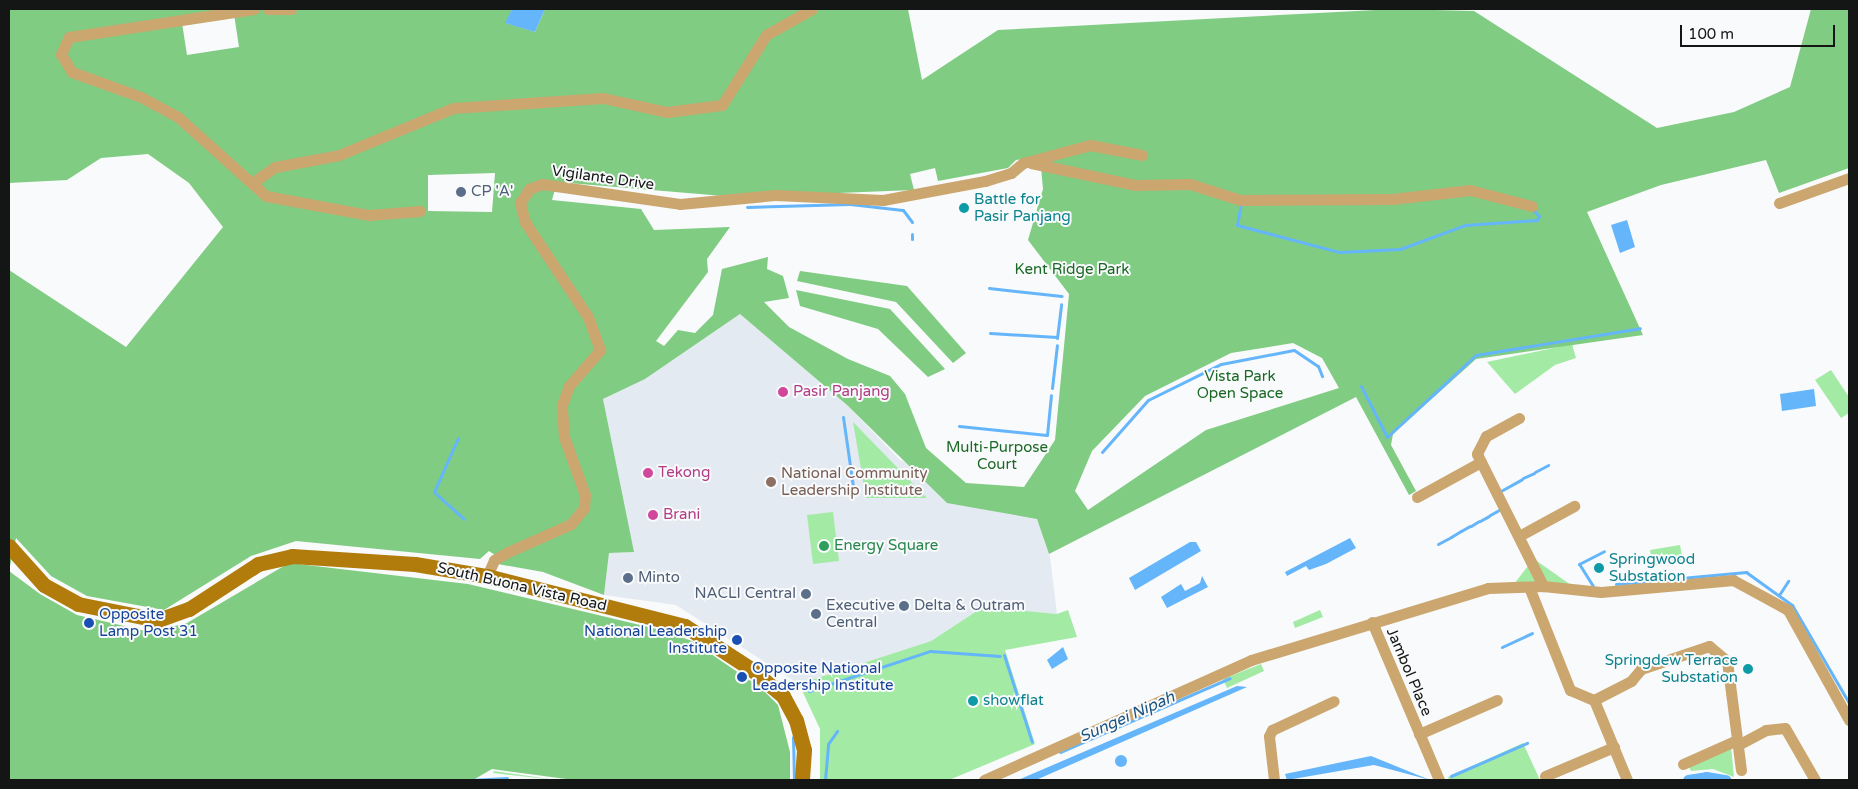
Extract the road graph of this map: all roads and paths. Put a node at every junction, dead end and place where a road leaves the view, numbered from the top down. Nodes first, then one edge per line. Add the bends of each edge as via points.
1 (254, 9) edge
2 (268, 9) edge
3 (291, 9) edge
4 (812, 9) edge
5 (1142, 155) dead end
6 (1029, 163) junction
7 (1849, 178) edge
8 (252, 183) junction
9 (1779, 203) dead end
10 (1532, 206) dead end
11 (420, 211) dead end
12 (1519, 418) dead end
13 (1481, 462) junction
14 (1417, 497) dead end
15 (1574, 506) dead end
16 (1519, 536) junction
17 (9, 546) edge
18 (487, 576) junction
19 (1543, 586) junction
20 (1529, 587) junction
21 (1372, 622) junction
22 (1497, 700) dead end
23 (1594, 700) junction
24 (1334, 701) dead end
25 (1849, 720) edge
26 (1420, 734) junction
27 (1737, 742) junction
28 (1614, 747) junction
29 (1682, 764) dead end
30 (1741, 770) dead end
31 (1545, 776) dead end
32 (1439, 778) edge
33 (802, 780) edge
34 (984, 780) edge
35 (1274, 780) edge
36 (1628, 780) edge
37 (1815, 780) edge

1 - 8 street via 69,37 61,49 72,72 141,97 178,116
2 - 3 street
4 - 8 street via 766,36 722,105 667,112 602,98 453,108 339,156 275,167
5 - 6 street via 1090,145
6 - 10 street via 1135,186 1190,184 1240,200 1392,198 1470,190
6 - 18 street, Vigilante Drive via 985,181 883,200 775,194 680,204 542,184 530,189 520,203 524,222 588,317 600,350 569,386 562,405 564,437 585,496 584,508 571,524 494,560
7 - 9 street
8 - 11 street via 266,196 369,215
12 - 13 street via 1479,444
13 - 14 street
13 - 16 street
15 - 16 street
16 - 19 street
17 - 18 street, South Buona Vista Road via 44,585 78,604 158,620 189,610 258,564 292,556 415,564
18 - 33 street, South Buona Vista Road via 685,626 710,639 783,696 796,720 804,750
19 - 20 street
19 - 25 street via 1601,592 1721,579 1744,584 1788,610
20 - 21 street via 1462,593
20 - 23 street via 1570,690
21 - 26 street, Jambol Place
21 - 34 street via 1251,660
22 - 26 street, Jambol Place
23 - 27 street via 1631,681 1641,669 1709,646 1727,662
23 - 28 street
24 - 35 street via 1272,730 1269,736
26 - 32 street, Jambol Place
27 - 29 street
27 - 30 street
27 - 37 street via 1766,730 1784,728
28 - 31 street
28 - 36 street

